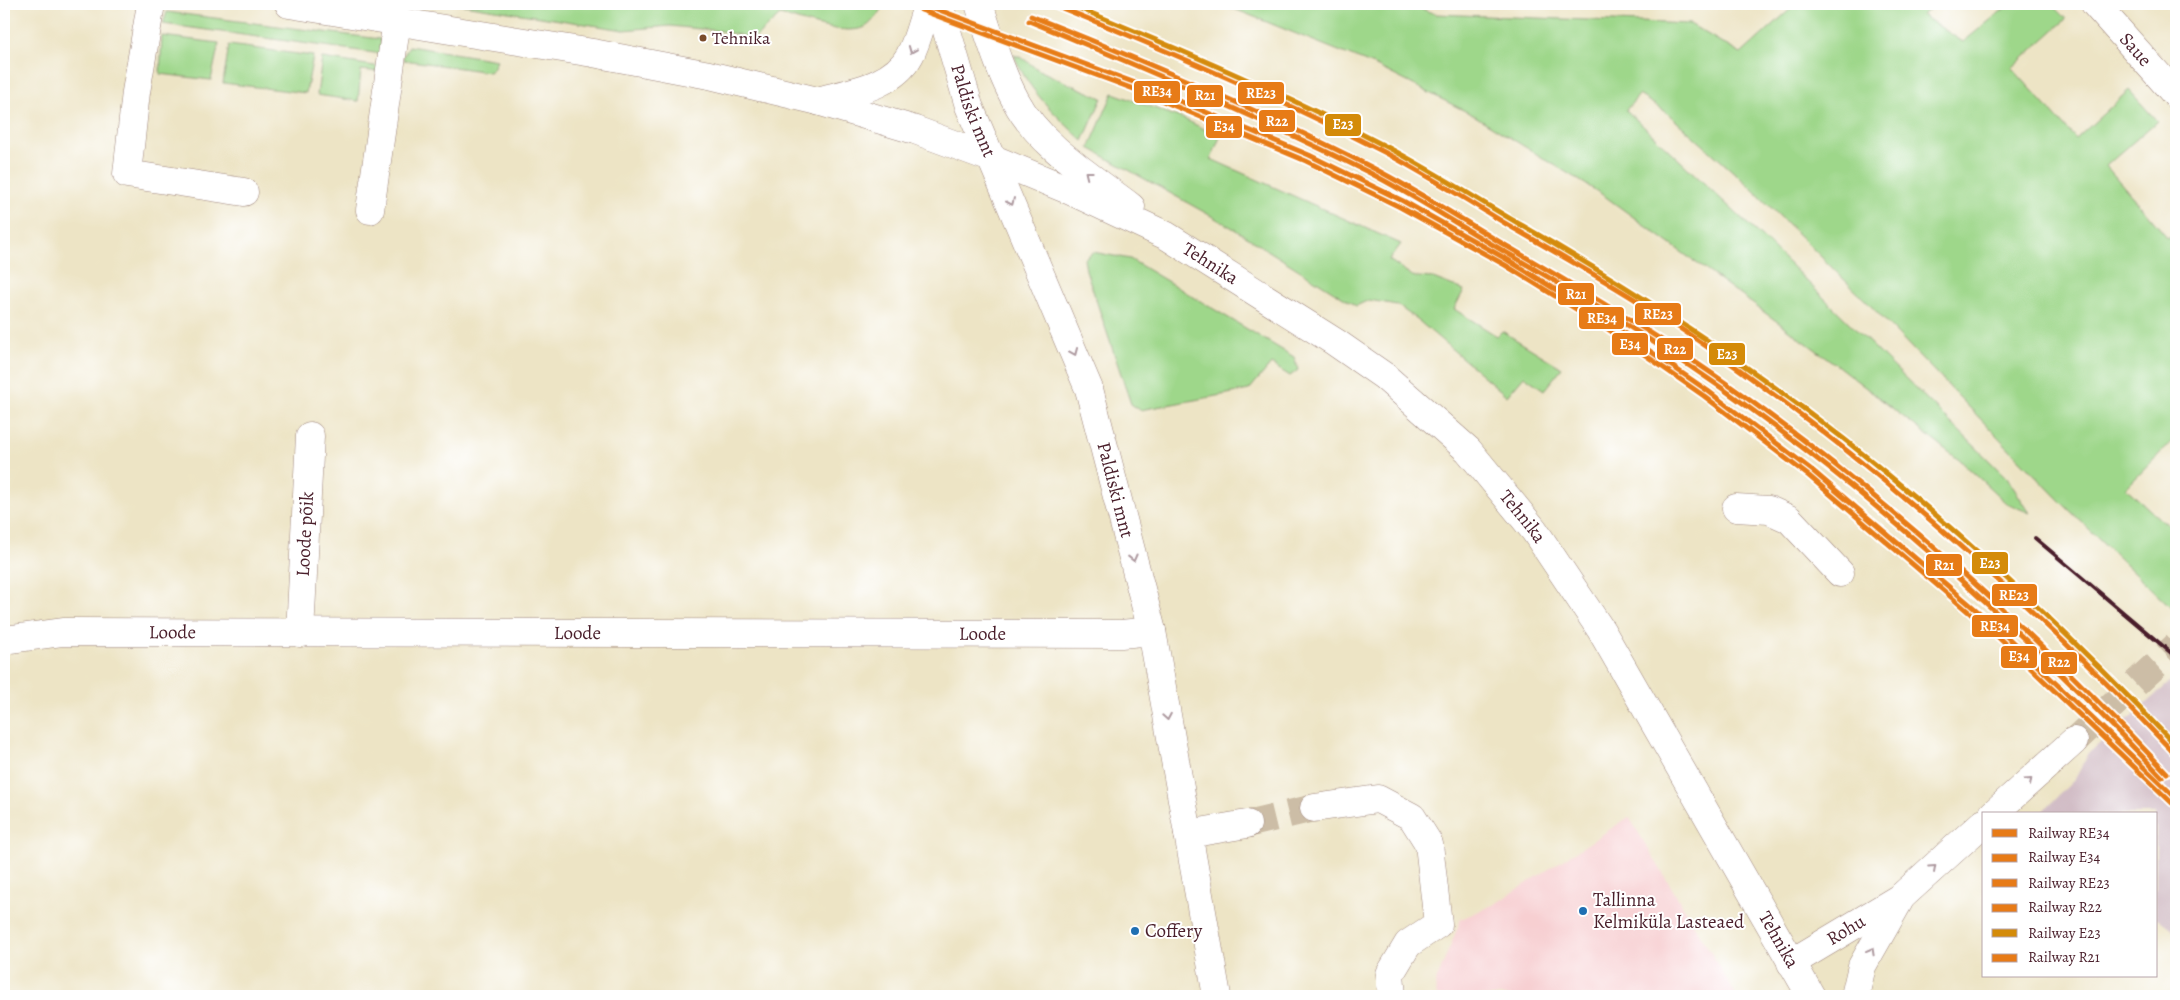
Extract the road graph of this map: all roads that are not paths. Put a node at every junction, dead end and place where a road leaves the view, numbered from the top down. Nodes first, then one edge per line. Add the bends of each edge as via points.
1 (151, 4) edge
2 (289, 4) edge
3 (928, 4) edge
4 (939, 4) edge
5 (979, 4) edge
6 (2095, 4) edge
7 (397, 20) junction
8 (2176, 95) edge
9 (818, 101) junction
10 (991, 158) junction
11 (244, 192) dead end
12 (370, 210) dead end
13 (1167, 236) junction
14 (310, 436) dead end
15 (1736, 508) dead end
16 (1840, 573) dead end
17 (1152, 631) junction
18 (300, 633) junction
19 (4, 640) edge
20 (2074, 741) tunnel mouth
21 (1314, 808) tunnel mouth
22 (1995, 812) edge
23 (1247, 824) tunnel mouth
24 (1982, 824) edge
25 (1188, 834) junction
26 (1901, 898) junction
27 (1791, 963) junction
28 (1217, 996) edge
29 (1392, 996) edge
30 (1811, 996) edge
31 (1855, 996) edge

1 - 11 street via 126,174
2 - 7 street, Tehnika
3 -> 9 street via 910,56 897,72 871,87
4 - 10 street, Paldiski mnt via 967,98
13 -> 5 street, Paldiski mnt via 1046,140 1031,123 1016,102 1000,66
6 - 8 street, Saue
7 - 9 street, Tehnika via 649,63
7 - 12 street
9 - 10 street, Tehnika via 915,130
10 - 13 street, Tehnika
10 -> 17 street, Paldiski mnt via 1089,389
13 - 27 street, Tehnika via 1377,372 1468,450 1534,530 1601,630
14 - 18 street, Loode põik
15 - 16 street via 1769,510 1788,519
17 - 18 street, Loode via 1121,634
17 -> 25 street, Paldiski mnt
18 - 19 street, Loode via 63,632
22 -> 20 street
21 - 29 street via 1378,799 1412,817 1429,844 1438,924 1408,944 1390,974
23 - 25 street
26 -> 24 street, Rohu
25 - 28 street, Paldiski mnt
26 - 27 street, Rohu
31 -> 26 street, Rohu via 1862,966
27 - 30 street, Tehnika

